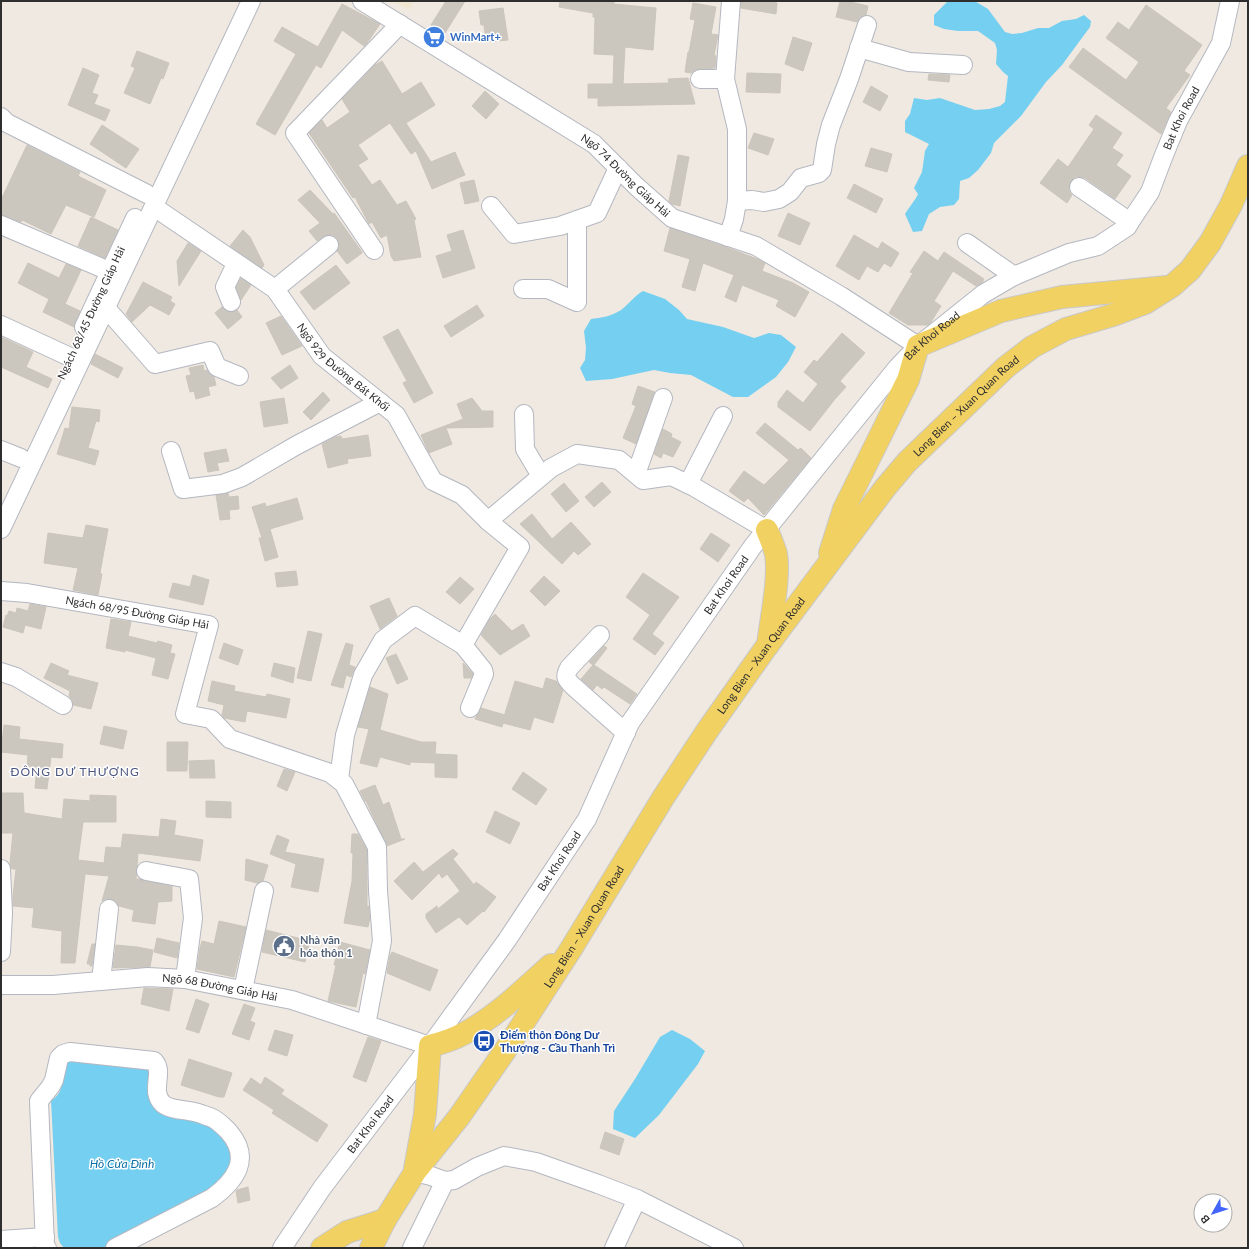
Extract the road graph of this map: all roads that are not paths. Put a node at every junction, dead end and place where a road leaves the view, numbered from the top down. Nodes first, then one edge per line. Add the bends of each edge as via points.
1 (251, 1) edge
2 (362, 1) edge
3 (730, 1) edge
4 (1230, 1) edge
5 (400, 24) junction
6 (867, 25) dead end
7 (859, 48) junction
8 (963, 65) dead end
9 (700, 79) dead end
10 (725, 79) junction
11 (3, 123) edge
12 (1248, 166) edge
13 (618, 168) junction
14 (1079, 187) dead end
15 (150, 201) junction
16 (737, 201) junction
17 (491, 206) dead end
18 (577, 220) junction
19 (1130, 222) junction
20 (1, 225) edge
21 (728, 237) junction
22 (967, 243) dead end
23 (329, 245) dead end
24 (374, 250) dead end
25 (236, 264) junction
26 (109, 271) junction
27 (1014, 276) junction
28 (1172, 286) junction
29 (275, 289) junction
30 (523, 289) dead end
31 (231, 302) dead end
32 (106, 308) junction
33 (1, 325) edge
34 (918, 346) junction
35 (70, 357) junction
36 (239, 376) dead end
37 (663, 398) dead end
38 (380, 402) junction
39 (524, 414) dead end
40 (723, 416) dead end
41 (1, 450) edge
42 (171, 451) dead end
43 (22, 458) junction
44 (636, 474) junction
45 (540, 476) junction
46 (688, 484) junction
47 (20, 490) junction
48 (488, 521) junction
49 (1, 529) edge
50 (767, 530) junction
51 (824, 571) junction
52 (1, 591) edge
53 (600, 635) dead end
54 (463, 645) junction
55 (767, 646) junction
56 (1, 672) edge
57 (63, 705) dead end
58 (470, 708) dead end
59 (626, 733) junction
60 (338, 779) junction
61 (1, 869) edge
62 (146, 871) dead end
63 (264, 891) dead end
64 (109, 910) dead end
65 (571, 949) junction
66 (1, 952) edge
67 (185, 980) junction
68 (101, 981) junction
69 (1, 985) edge
70 (243, 990) junction
71 (366, 1025) junction
72 (430, 1046) junction
73 (415, 1172) junction
74 (445, 1181) junction
75 (637, 1199) junction
76 (385, 1220) junction
77 (1, 1240) edge
78 (46, 1242) edge
79 (115, 1248) edge
80 (282, 1248) edge
81 (322, 1248) edge
82 (371, 1248) edge
83 (412, 1248) edge
84 (614, 1248) edge
85 (734, 1248) edge

1 - 15 street, Ngách 68/45 Đường Giáp Hải via 183,146 160,172
2 - 5 street, Ngõ 74 Đường Giáp Hải
3 - 10 street
4 - 19 street, Bat Khoi Road via 1221,43 1178,121 1150,192
5 - 13 street, Ngõ 74 Đường Giáp Hải via 594,144
5 - 24 street via 295,133
6 - 7 street
7 - 8 street via 909,62
7 - 16 street via 831,125 822,170 800,178 790,192 779,199 764,202
9 - 10 street
10 - 16 street via 737,129
11 - 15 street, Ngõ 929 Đường Bát Khối
12 - 28 main road, Long Bien – Xuan Quan Road via 1231,205 1210,243 1190,270
13 - 18 street via 597,213
13 - 21 street, Ngõ 74 Đường Giáp Hải via 672,218
14 - 19 street
15 - 25 street, Ngõ 929 Đường Bát Khối
15 - 26 street, Ngách 68/45 Đường Giáp Hải
15 - 32 street, Ngách 68/45 Đường Giáp Hải
16 - 21 street
17 - 18 street via 514,234 560,226
18 - 30 street via 577,302 548,289
19 - 27 street, Bat Khoi Road via 1127,227 1098,246 1069,253
20 - 26 street
21 - 34 street, Ngõ 74 Đường Giáp Hải via 756,246 841,296
22 - 27 street
23 - 29 street
25 - 29 street, Ngõ 929 Đường Bát Khối
25 - 31 street via 225,287
26 - 35 street, Ngách 68/45 Đường Giáp Hải
27 - 34 street, Bat Khoi Road via 983,294
28 - 34 main road via 1062,297 1001,311
28 - 51 main road, Long Bien – Xuan Quan Road via 1144,303 1066,329 1032,347 1006,367 907,462
29 - 38 street, Ngõ 929 Đường Bát Khối via 322,356
32 - 36 street via 155,364 210,351 217,367
32 - 47 street, Ngách 68/45 Đường Giáp Hải
33 - 35 street
34 - 50 street, Bat Khoi Road via 897,368
34 - 51 main road via 908,380 844,509
35 - 43 street, Ngách 68/45 Đường Giáp Hải
37 - 44 street
38 - 42 street via 242,477 223,484 183,489
38 - 48 street, Ngõ 929 Đường Bát Khối via 396,415 433,481 462,495
39 - 45 street via 525,449
40 - 46 street
41 - 43 street
43 - 47 street, Ngách 68/45 Đường Giáp Hải
44 - 45 street via 618,460 577,454
44 - 46 street via 643,480 671,476
45 - 48 street
46 - 50 street
47 - 49 street, Ngách 68/45 Đường Giáp Hải
48 - 54 street, Ngõ 929 Đường Bát Khối via 520,547
50 - 55 main road via 776,555 776,585
50 - 59 street, Bat Khoi Road via 753,546 639,710
51 - 55 main road, Long Bien – Xuan Quan Road
52 - 60 street, Ngách 68/95 Đường Giáp Hải via 27,593 208,625 184,714 211,719 230,739 330,772
53 - 59 street via 569,668 567,680
54 - 58 street via 484,674
54 - 60 street via 415,616 383,640 363,675 345,735
55 - 65 main road, Long Bien – Xuan Quan Road via 663,798
56 - 57 street via 16,677
59 - 72 street, Bat Khoi Road via 587,819 507,940
60 - 71 street, Ngách 68/95 Đường Giáp Hải via 344,784 377,847 382,941
61 - 66 street
62 - 67 street via 189,879 193,918
63 - 70 street
64 - 68 street
65 - 72 main road via 491,1016 464,1033
65 - 73 main road, Long Bien – Xuan Quan Road via 459,1117
67 - 68 street, Ngõ 68 Đường Giáp Hải via 148,977
67 - 70 street, Ngõ 68 Đường Giáp Hải
68 - 69 street, Ngõ 68 Đường Giáp Hải via 53,985
70 - 71 street, Ngõ 68 Đường Giáp Hải via 292,1000
71 - 72 street, Ngõ 68 Đường Giáp Hải
72 - 73 main road via 425,1114
72 - 80 street, Bat Khoi Road via 322,1188
73 - 74 street
73 - 76 main road, Long Bien – Xuan Quan Road
74 - 75 street via 454,1180 504,1156 536,1162
74 - 83 street
75 - 84 street
75 - 85 street
76 - 81 main road via 347,1232
76 - 82 main road, Long Bien – Xuan Quan Road
77 - 78 street
78 - 79 street via 39,1101 54,1080 59,1058 70,1052 151,1059 159,1069 156,1086 163,1104 212,1118 233,1137 241,1158 236,1174 222,1191

